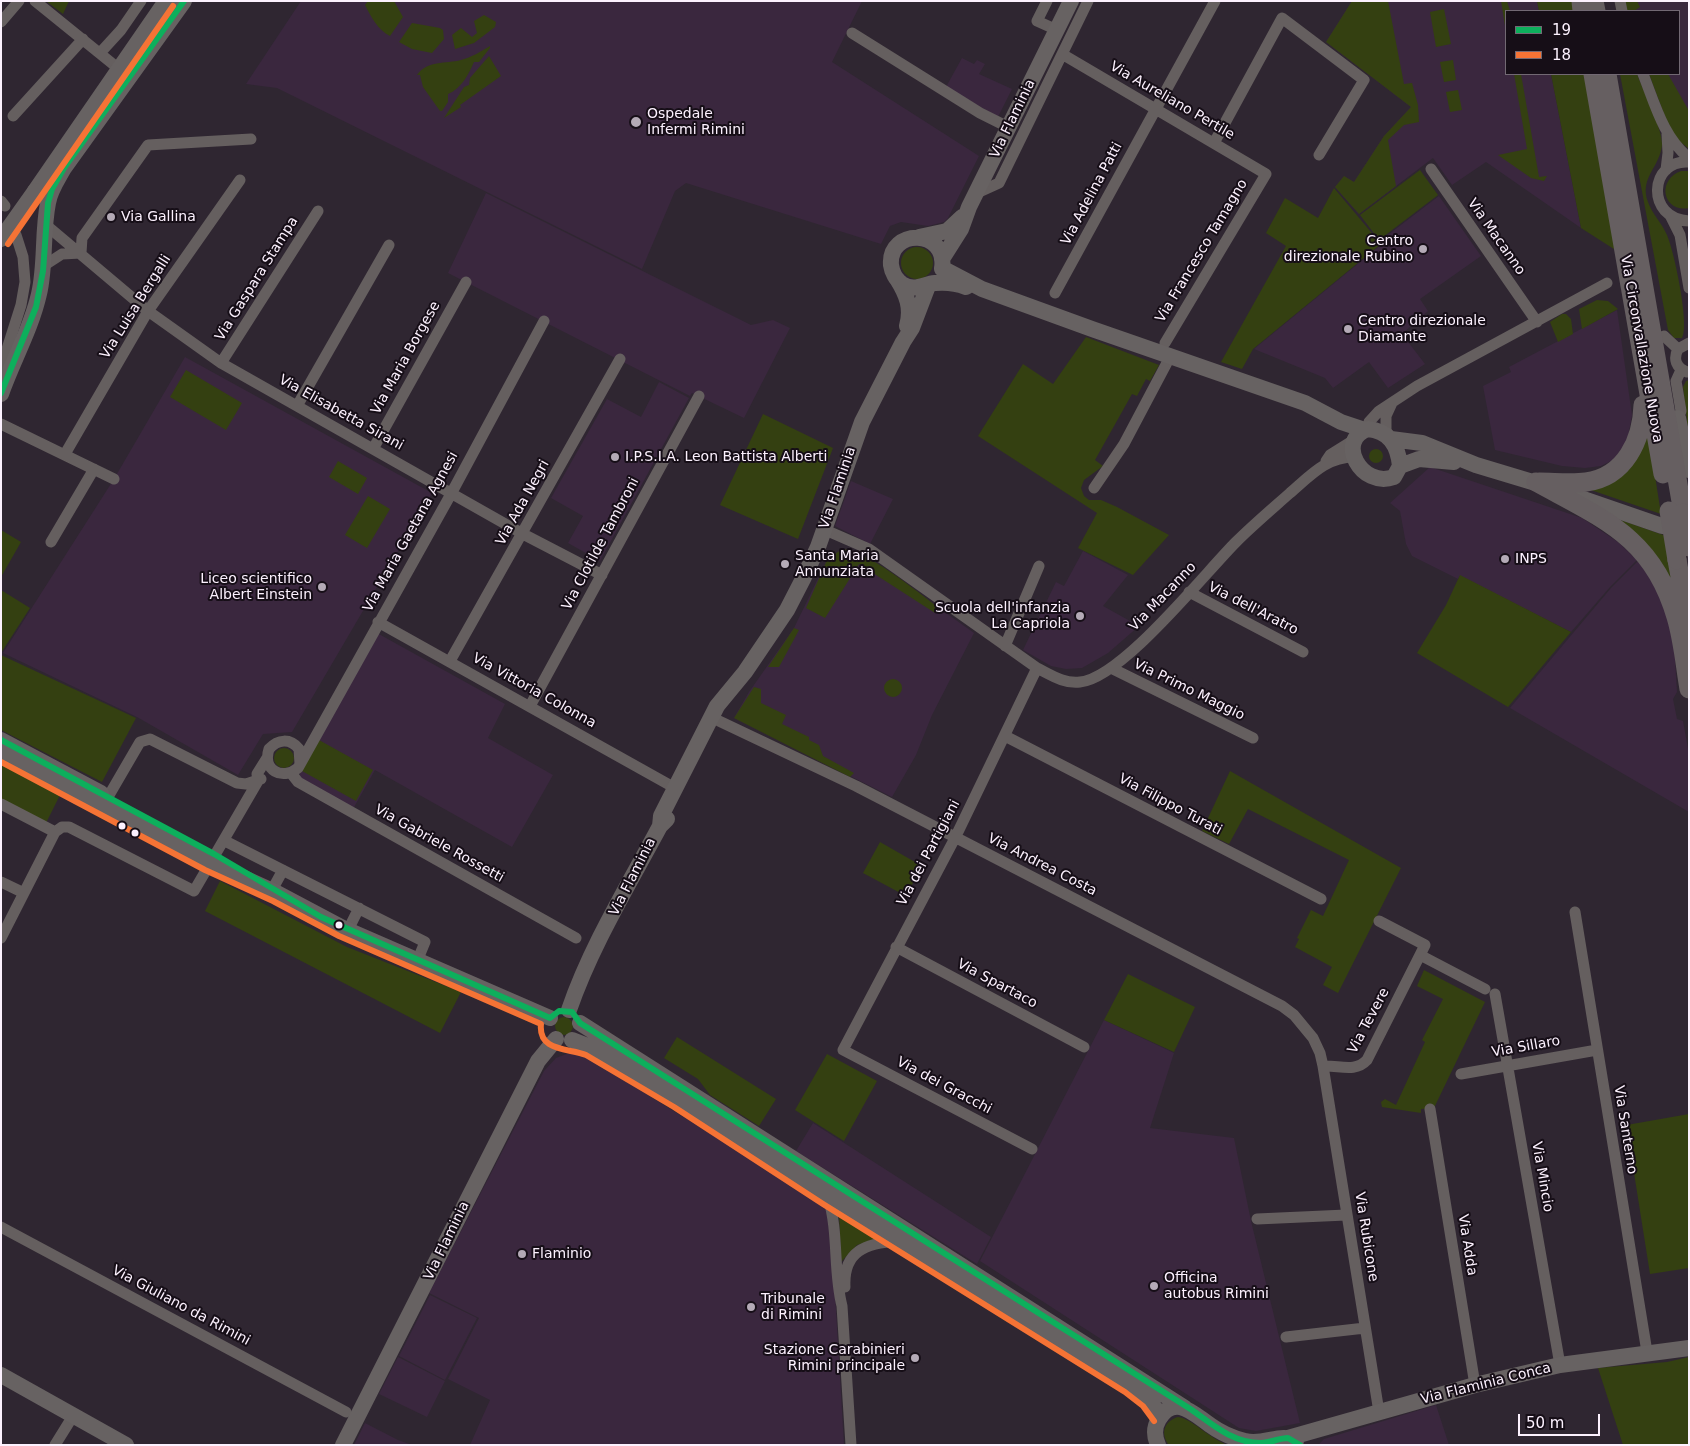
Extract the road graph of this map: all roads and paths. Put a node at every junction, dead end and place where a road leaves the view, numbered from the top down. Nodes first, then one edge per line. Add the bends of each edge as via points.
1 (19, 1) edge
2 (35, 1) edge
3 (140, 1) edge
4 (166, 1) edge
5 (184, 1) edge
6 (1047, 1) edge
7 (1071, 1) edge
8 (1088, 1) edge
9 (1215, 1) edge
10 (1, 22) edge
11 (1057, 30) junction
12 (852, 33) dead end
13 (83, 39) junction
14 (100, 53) junction
15 (1062, 54) junction
16 (119, 69) junction
17 (1643, 75) edge
18 (1603, 77) edge
19 (1155, 109) junction
20 (13, 116) dead end
21 (1010, 128) junction
22 (1667, 134) junction
23 (252, 139) dead end
24 (1214, 143) junction
25 (1319, 154) dead end
26 (1689, 158) edge
27 (1689, 162) edge
28 (1431, 169) dead end
29 (1666, 170) junction
30 (1266, 174) joint
31 (240, 180) dead end
32 (973, 200) junction
33 (318, 211) dead end
34 (1671, 217) junction
35 (1689, 221) edge
36 (46, 225) junction
37 (9, 237) edge
38 (919, 237) junction
39 (1689, 241) edge
40 (389, 245) dead end
41 (81, 253) junction
42 (1684, 258) junction
43 (942, 263) junction
44 (45, 265) junction
45 (897, 279) junction
46 (466, 282) dead end
47 (1607, 283) dead end
48 (930, 284) junction
49 (1689, 288) edge
50 (982, 289) junction
51 (1055, 293) dead end
52 (148, 310) junction
53 (544, 321) dead end
54 (1537, 322) junction
55 (1664, 336) junction
56 (903, 342) junction
57 (1689, 343) edge
58 (1678, 349) junction
59 (1167, 350) junction
60 (620, 360) dead end
61 (221, 364) junction
62 (1644, 369) junction
63 (1685, 371) edge
64 (3, 381) edge
65 (699, 396) dead end
66 (1393, 401) junction
67 (297, 406) junction
68 (1678, 418) junction
69 (1, 424) edge
70 (1360, 434) junction
71 (1388, 437) junction
72 (373, 449) junction
73 (65, 454) junction
74 (1354, 457) junction
75 (1323, 465) junction
76 (1476, 465) junction
77 (1400, 466) junction
78 (94, 469) junction
79 (1689, 470) edge
80 (114, 479) dead end
81 (1536, 482) junction
82 (1094, 488) dead end
83 (451, 494) junction
84 (1671, 517) junction
85 (823, 529) junction
86 (524, 534) junction
87 (51, 542) dead end
88 (1683, 553) edge
89 (1039, 566) dead end
90 (602, 575) junction
91 (1189, 592) junction
92 (378, 622) junction
93 (1689, 625) edge
94 (1005, 646) junction
95 (1304, 652) dead end
96 (450, 661) junction
97 (1037, 668) junction
98 (1111, 668) junction
99 (737, 682) junction
100 (1689, 689) edge
101 (530, 706) junction
102 (719, 720) junction
103 (321, 727) junction
104 (1005, 736) junction
105 (1253, 738) dead end
106 (1, 740) edge
107 (290, 742) junction
108 (1, 752) edge
109 (267, 758) junction
110 (300, 764) junction
111 (276, 773) junction
112 (291, 774) junction
113 (258, 781) junction
114 (675, 788) junction
115 (108, 797) junction
116 (1, 804) edge
117 (660, 826) junction
118 (55, 832) junction
119 (955, 838) junction
120 (225, 840) junction
121 (212, 858) junction
122 (283, 870) junction
123 (1, 882) edge
124 (275, 891) junction
125 (24, 893) junction
126 (1321, 899) dead end
127 (359, 908) junction
128 (1575, 912) dead end
129 (1379, 921) dead end
130 (348, 930) junction
131 (1, 938) edge
132 (576, 938) dead end
133 (896, 948) junction
134 (1420, 955) junction
135 (418, 959) junction
136 (569, 1010) junction
137 (580, 1023) junction
138 (557, 1032) junction
139 (1084, 1047) dead end
140 (843, 1050) joint
141 (1597, 1050) junction
142 (1323, 1066) junction
143 (1507, 1066) junction
144 (1461, 1074) dead end
145 (1430, 1109) dead end
146 (1032, 1149) dead end
147 (828, 1198) junction
148 (1346, 1215) junction
149 (1257, 1219) dead end
150 (1, 1226) edge
151 (898, 1241) junction
152 (842, 1306) junction
153 (1365, 1328) junction
154 (1286, 1337) dead end
155 (1689, 1338) edge
156 (1689, 1348) edge
157 (1647, 1352) junction
158 (1089, 1353) junction
159 (1560, 1365) junction
160 (1, 1375) edge
161 (1475, 1385) junction
162 (1185, 1408) junction
163 (346, 1412) dead end
164 (1379, 1412) junction
165 (73, 1416) junction
166 (1161, 1416) junction
167 (1328, 1427) junction
168 (1294, 1441) edge
169 (1155, 1443) edge
170 (852, 1444) edge
171 (56, 1445) edge
172 (126, 1445) edge
173 (343, 1445) edge
174 (1310, 1445) edge

1 - 10 street
2 - 13 street
3 - 14 street via 121,30
4 - 16 street
5 - 36 street via 64,168 48,202
6 - 11 street via 1037,20
7 - 11 street, Via Flaminia
8 - 15 street
9 - 19 street, Via Adelina Patti
11 - 21 street, Via Flaminia
12 - 21 street via 980,113
13 - 14 street
13 - 20 street
14 - 16 street
15 - 19 street, Via Aureliano Pertile
15 - 32 street via 999,184
16 - 37 street, bridge via 35,190
17 - 22 street
18 - 55 main road via 1644,224
18 - 62 main road, Via Circonvallazione Nuova
18 - 84 main road, Via Circonvallazione Nuova
19 - 24 street, Via Aureliano Pertile
19 - 51 street, Via Adelina Patti
21 - 32 street, Via Flaminia
22 - 26 street
22 - 29 street
23 - 41 street via 148,145 82,238
24 - 25 street via 1282,18 1364,80
24 - 30 street, Via Aureliano Pertile
27 - 29 street
28 - 54 street, Via Macanno
29 - 34 street via 1657,187 1658,198
30 - 59 street, Via Francesco Tamagno
31 - 52 street, Via Luisa Bergalli
32 - 38 street, Via Flaminia via 947,232
32 - 43 street, Via Flaminia
33 - 61 street, Via Gaspara Stampa
34 - 35 street
34 - 42 street via 1680,236
36 - 41 street, Via Elisabetta Sirani
36 - 44 street
37 - 64 street via 23,257 25,282 7,349
38 - 43 street via 932,242 941,253
38 - 45 street via 905,240 893,253 892,268
39 - 42 street
40 - 67 street
41 - 44 street via 62,254
41 - 52 street, Via Elisabetta Sirani
42 - 49 street
43 - 48 street
43 - 50 street
44 - 64 street via 39,296 19,353
45 - 48 street via 908,287
45 - 56 street, Via Flaminia via 907,294 909,305 910,318
46 - 72 street, Via Maria Borgese
47 - 54 street, Via Macanno
48 - 50 street via 956,283 974,290
48 - 56 street, Via Flaminia
50 - 59 street
52 - 61 street, Via Elisabetta Sirani
52 - 73 street, Via Luisa Bergalli
53 - 83 street, Via Maria Gaetana Agnesi
54 - 66 street, Via Macanno
55 - 58 street, Via Circonvallazione Nuova
55 - 68 main road
56 - 85 street, Via Flaminia via 862,422
57 - 58 street
58 - 63 street via 1675,358
59 - 70 street via 1321,411
59 - 82 street, Via Francesco Tamagno via 1124,444
60 - 86 street, Via Ada Negri
61 - 67 street, Via Elisabetta Sirani
62 - 81 main road via 1641,431 1622,466 1605,477 1586,482
62 - 84 main road, Via Circonvallazione Nuova
63 - 68 street via 1676,381 1681,411
65 - 90 street, Via Clotilde Tambroni
66 - 70 street, Via Macanno via 1372,417
66 - 71 street via 1386,416
67 - 72 street, Via Elisabetta Sirani
68 - 79 street
69 - 73 street
70 - 71 street
70 - 74 street
70 - 75 street, Via Macanno via 1330,455
71 - 76 street via 1422,443
71 - 77 street via 1399,456
72 - 83 street, Via Elisabetta Sirani
73 - 78 street
74 - 75 street, Via Macanno via 1338,458
74 - 77 street via 1362,471 1382,480 1394,477
75 - 91 street, Via Macanno via 1248,530
76 - 77 street via 1427,458
76 - 81 street
78 - 80 street
78 - 87 street
81 - 84 street
81 - 100 main road via 1608,522 1638,546 1653,565 1677,618
83 - 86 street, Via Elisabetta Sirani
83 - 92 street, Via Maria Gaetana Agnesi
84 - 88 main road, Via Circonvallazione Nuova, bridge
85 - 94 street, Via Macanno via 869,549
85 - 99 street, Via Flaminia via 818,547 787,610
86 - 90 street, Via Elisabetta Sirani
86 - 96 street, Via Ada Negri
88 - 93 main road, Via Circonvallazione Nuova
89 - 94 street
90 - 101 street, Via Clotilde Tambroni
91 - 95 street, Via dell'Aratro
91 - 98 street, Via Macanno via 1145,639
92 - 96 street, Via Vittoria Colonna
92 - 103 street, Via Maria Gaetana Agnesi
94 - 97 street, Via Macanno
96 - 101 street, Via Vittoria Colonna
97 - 98 street, Via Macanno via 1063,681 1080,682 1095,678
97 - 104 street, Via dei Partigiani
98 - 105 street, Via Primo Maggio
99 - 102 street, Via Flaminia
99 - 114 street, Via Flaminia via 726,692 713,713
101 - 114 street, Via Vittoria Colonna
102 - 117 street, Via Flaminia via 667,819
102 - 119 street, Via Andrea Costa
103 - 107 street via 309,736
103 - 110 street, Via Maria Gaetana Agnesi
104 - 119 street, Via dei Partigiani
104 - 126 street, Via Filippo Turati
106 - 115 street
107 - 109 street via 284,740 273,745
107 - 110 street via 299,749
108 - 121 street
109 - 111 street
109 - 113 street via 257,774
110 - 112 street
111 - 112 street
111 - 113 street
112 - 132 street, Via Gabriele Rossetti via 298,782
113 - 115 street via 237,784 150,739 140,742
113 - 120 street
114 - 117 street, Via Flaminia via 661,816
115 - 121 street
116 - 118 street
117 - 136 street, Via Flaminia via 579,981
118 - 121 street via 69,827 194,891
118 - 125 street
119 - 133 street, Via dei Partigiani
119 - 142 street, Via Andrea Costa via 1282,1006 1313,1038
120 - 121 street
120 - 122 street
121 - 124 street
122 - 124 street
122 - 127 street
123 - 125 street
124 - 130 street
125 - 131 street
127 - 130 street
127 - 135 street via 425,942
128 - 141 street, Via Santerno
129 - 134 street via 1425,945
130 - 135 street
133 - 139 street, Via Spartaco
133 - 140 street, Via dei Partigiani
134 - 142 street, Via Tevere via 1361,1067
134 - 143 street, Via Mincio via 1490,991
135 - 138 street
136 - 137 street via 576,1014
136 - 138 street via 557,1011
137 - 138 street, Via Flaminia via 579,1033
137 - 158 street
138 - 147 street via 590,1047 679,1100
138 - 173 street, Via Flaminia via 538,1061
140 - 146 street, Via dei Gracchi
141 - 143 street, Via Sillaro
141 - 157 street, Via Santerno
142 - 148 street, Via Rubicone
143 - 144 street, Via Sillaro
143 - 159 street, Via Mincio
145 - 161 street, Via Adda
147 - 151 street
147 - 152 street via 834,1219 838,1292
148 - 149 street
148 - 153 street, Via Rubicone
150 - 163 street, Via Giuliano da Rimini
151 - 152 street via 879,1242 860,1249 849,1260 844,1275
151 - 158 street
152 - 170 street
153 - 154 street
153 - 164 street, Via Rubicone
155 - 157 street, Via Flaminia Conca
156 - 157 street, Via Flaminia Conca
157 - 159 street, Via Flaminia Conca
158 - 162 street, Via Flaminia Conca
158 - 166 street via 1142,1394
159 - 161 street, Via Flaminia Conca
160 - 165 street
161 - 164 street, Via Flaminia Conca
162 - 166 street via 1171,1409
162 - 168 street, Via Flaminia Conca via 1224,1434 1240,1440 1261,1443
164 - 167 street, Via Flaminia Conca
165 - 171 street
165 - 172 street
166 - 169 street via 1156,1426
167 - 168 street, Via Flaminia Conca
167 - 174 street, Via Flaminia Conca

